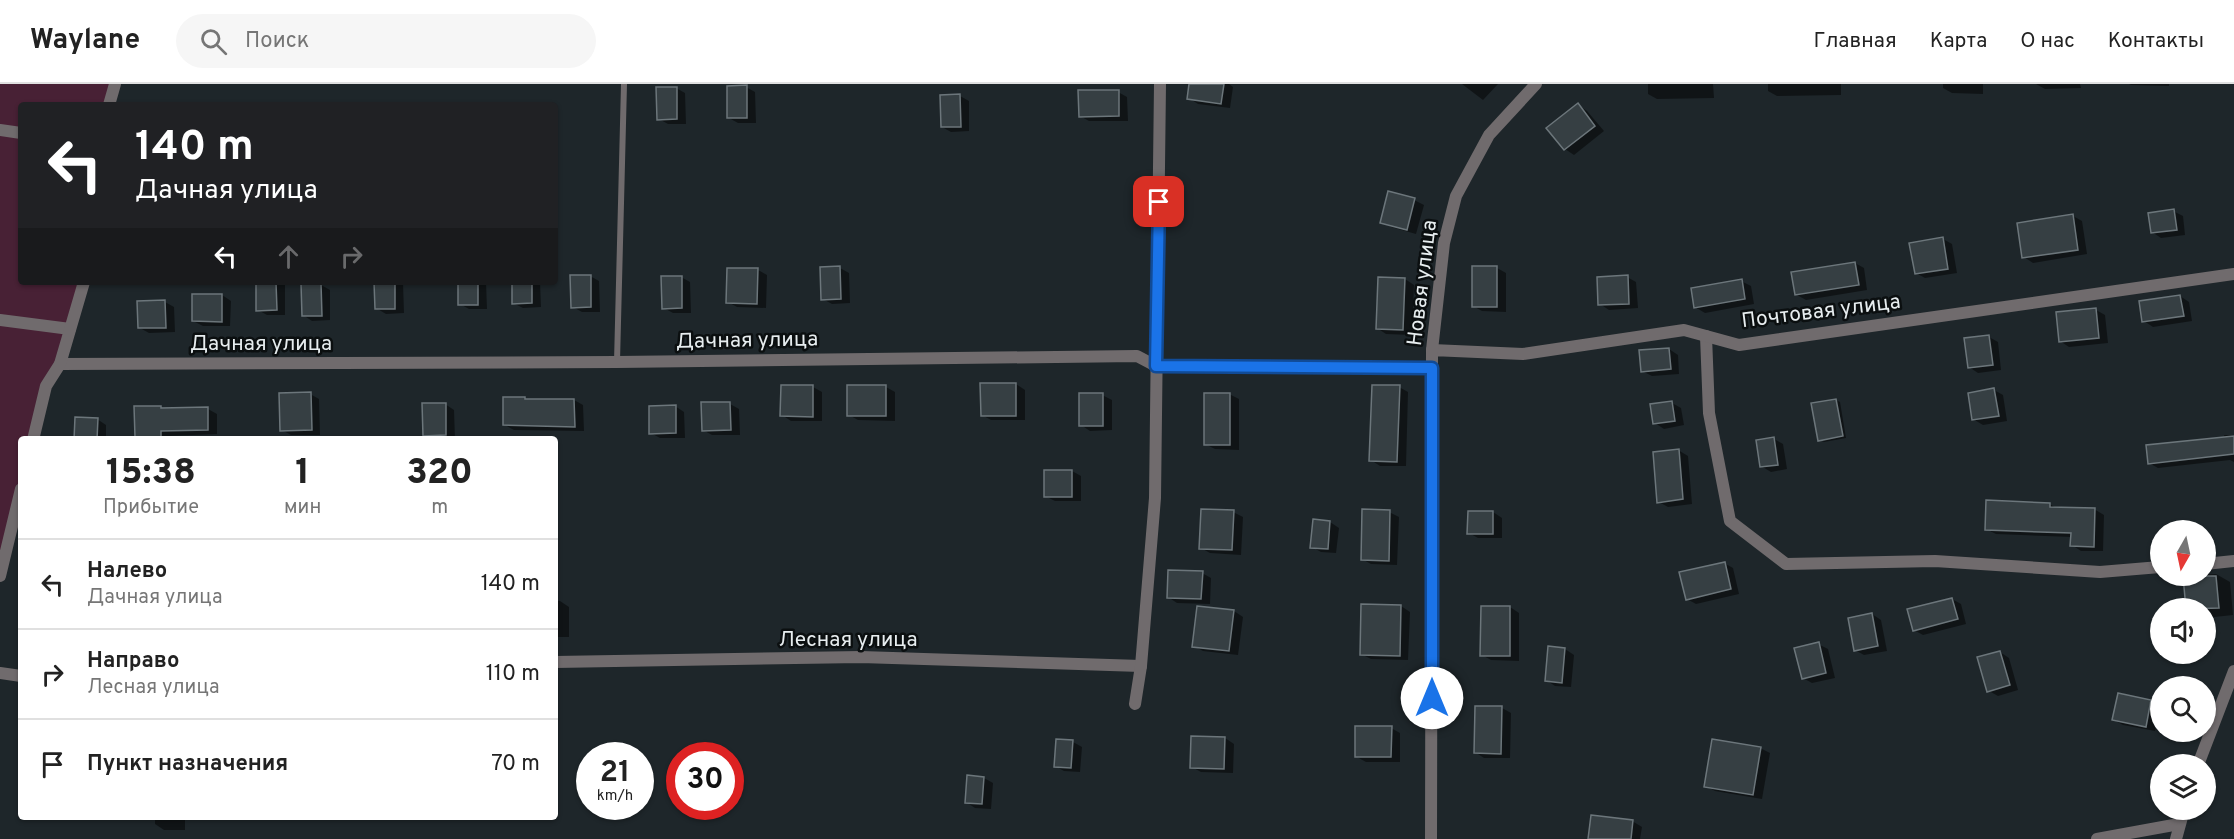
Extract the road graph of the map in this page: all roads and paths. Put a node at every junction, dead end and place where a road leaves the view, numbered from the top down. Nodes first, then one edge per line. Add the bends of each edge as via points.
1 (115, 84) edge
2 (624, 84) edge
3 (1160, 84) edge
4 (1536, 84) edge
5 (110, 102) edge
6 (0, 130) edge
7 (18, 133) edge
8 (2234, 274) edge
9 (83, 285) edge
10 (0, 320) edge
11 (70, 329) junction
12 (1707, 336) junction
13 (1432, 350) junction
14 (617, 362) junction
15 (60, 364) junction
16 (1156, 366) junction
17 (1432, 368) junction
18 (34, 436) edge
19 (18, 501) edge
20 (2234, 561) edge
21 (2216, 563) edge
22 (2150, 568) edge
23 (0, 576) edge
24 (558, 662) edge
25 (1141, 666) junction
26 (2234, 671) edge
27 (0, 673) edge
28 (18, 676) edge
29 (1135, 704) dead end
30 (2202, 754) edge
31 (2180, 820) edge
32 (2179, 824) junction
33 (1431, 839) edge
34 (2097, 839) edge
35 (2176, 839) edge

1 - 5 street
2 - 14 lane
3 - 16 street
4 - 13 street, Новая улица via 1489,135 1456,196 1444,243
6 - 7 street
8 - 12 street, Почтовая улица via 1739,345
9 - 11 street
10 - 11 street
11 - 15 street
12 - 13 street, Почтовая улица via 1684,330 1523,354
12 - 22 street via 1709,413 1730,520 1786,564 1935,561 2100,572
13 - 17 street
14 - 15 street, Дачная улица
14 - 16 street, Дачная улица via 1137,356
15 - 18 street via 46,386
16 - 17 street, Дачная улица
16 - 25 street via 1155,498
17 - 33 street, Новая улица
19 - 23 street
20 - 21 street
24 - 25 street, Лесная улица via 861,657
25 - 29 street
26 - 30 street
27 - 28 street
31 - 32 street
32 - 34 street
32 - 35 street

